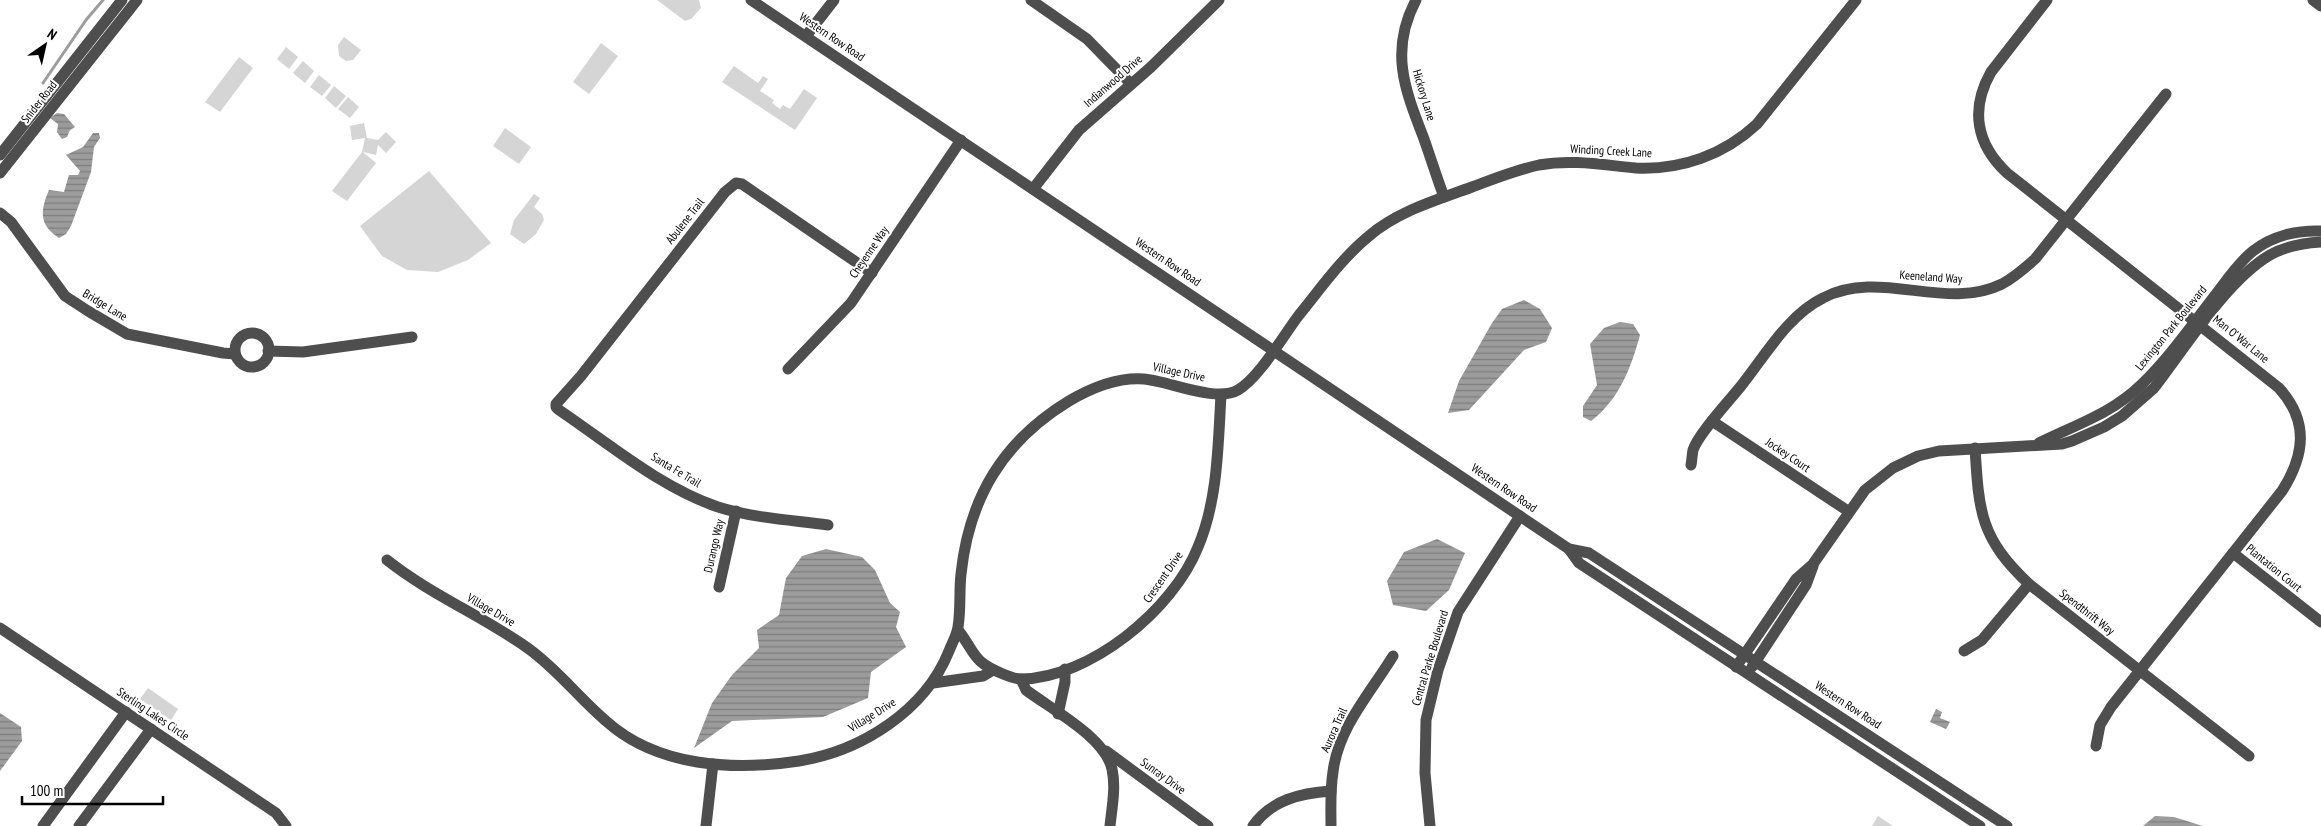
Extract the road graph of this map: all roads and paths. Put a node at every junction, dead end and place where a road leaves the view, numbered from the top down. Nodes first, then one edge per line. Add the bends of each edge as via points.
1 (122, 0) edge
2 (136, 0) edge
3 (751, 0) edge
4 (834, 0) edge
5 (1031, 0) edge
6 (1219, 0) edge
7 (1416, 0) edge
8 (1856, 0) edge
9 (2047, 0) edge
10 (2313, 0) edge
11 (2321, 6) edge
12 (806, 36) junction
13 (1130, 84) junction
14 (2166, 94) dead end
15 (961, 140) junction
16 (0, 155) edge
17 (0, 173) edge
18 (1033, 189) junction
19 (1444, 197) junction
20 (0, 213) edge
21 (2066, 220) junction
22 (2321, 230) edge
23 (2321, 242) edge
24 (872, 273) junction
25 (2198, 323) junction
26 (412, 337) dead end
27 (268, 351) junction
28 (1272, 352) junction
29 (235, 354) junction
30 (788, 369) dead end
31 (1221, 394) junction
32 (556, 407) joint
33 (1712, 421) junction
34 (1975, 448) junction
35 (1691, 465) dead end
36 (736, 511) junction
37 (1848, 512) junction
38 (1520, 516) junction
39 (828, 525) dead end
40 (1569, 549) junction
41 (2233, 553) junction
42 (387, 560) dead end
43 (1813, 564) junction
44 (2029, 584) junction
45 (719, 587) dead end
46 (2321, 622) edge
47 (0, 628) edge
48 (958, 630) junction
49 (1964, 651) dead end
50 (1745, 654) junction
51 (1393, 656) dead end
52 (1755, 661) junction
53 (1736, 667) junction
54 (1065, 669) junction
55 (993, 670) junction
56 (2140, 671) junction
57 (1747, 675) junction
58 (1021, 679) junction
59 (933, 683) junction
60 (126, 712) junction
61 (1058, 714) junction
62 (151, 729) junction
63 (2096, 746) dead end
64 (1103, 748) junction
65 (2249, 756) dead end
66 (713, 764) junction
67 (1331, 792) junction
68 (43, 826) edge
69 (79, 826) edge
70 (286, 826) edge
71 (706, 826) edge
72 (1110, 826) edge
73 (1208, 826) edge
74 (1253, 826) edge
75 (1331, 826) edge
76 (1430, 826) edge
77 (1980, 826) edge
78 (2008, 826) edge

1 - 16 street, Snider Road
2 - 17 street, Snider Road
3 - 12 street, Western Row Road
4 - 12 street
5 - 13 street via 1087,39
6 - 13 street, Indianwood Drive
7 - 19 street, Hickory Lane via 1403,36 1402,72
8 - 19 street, Winding Creek Lane via 1757,124 1717,152 1697,161 1655,168 1578,162 1536,166
9 - 21 street, Man O’ War Lane via 1991,72 1984,84 1978,112 1983,139 1997,164
10 - 11 street
12 - 15 street, Western Row Road
13 - 18 street, Indianwood Drive via 1079,130
14 - 21 street, Keeneland Way
15 - 18 street, Western Row Road
15 - 24 street, Cheyenne Way
18 - 28 street, Western Row Road
19 - 28 street, Winding Creek Lane via 1404,213 1368,236 1330,276
20 - 29 street, Bridge Lane via 11,222 65,296 126,334
21 - 25 street, Man O’ War Lane
21 - 33 street, Keeneland Way via 2020,273 1989,289 1947,294 1864,286 1823,297 1791,324
22 - 25 street, Lexington Park Boulevard via 2292,233 2265,243 2254,251 2238,265
23 - 25 street, Lexington Park Boulevard via 2288,247 2257,264
24 - 30 street, Cheyenne Way via 842,314
24 - 32 street, Abulene Trail via 736,183 725,192
25 - 34 street, Lexington Park Boulevard via 2126,399 2096,418 2036,444
25 - 41 street, Man O’ War Lane via 2279,388 2292,404 2300,431 2300,452 2290,479
26 - 27 street via 304,352
27 - 29 street, Bridge Lane via 263,363 253,367 244,365
27 - 29 street via 262,337 251,333 238,340
28 - 31 street via 1252,379 1235,392
28 - 38 street, Western Row Road
31 - 48 street, Village Drive via 1152,380 1117,381 1066,402 1028,432 996,468 974,512 961,573
31 - 54 street, Crescent Drive via 1210,510 1198,550 1168,597 1145,623 1104,650
32 - 36 street, Santa Fe Trail via 681,492
33 - 35 street, Keeneland Way via 1695,445
33 - 37 street, Jockey Court
34 - 37 street, Lexington Park Boulevard via 1939,451 1905,461 1875,480
34 - 44 street, Spendthrift Way via 1978,498 1987,532 2001,556
36 - 39 street, Santa Fe Trail
36 - 45 street, Durango Way
37 - 43 street, Lexington Park Boulevard
38 - 40 street, Western Row Road
38 - 76 street, Central Parke Boulevard via 1458,612 1438,670 1426,720 1425,773
40 - 50 street, Western Row Road via 1589,553
40 - 53 street, Western Row Road via 1578,563
41 - 46 street, Plantation Court
41 - 56 street, Man O’ War Lane
42 - 66 street, Village Drive via 411,578 531,650 602,718 630,740 670,756
43 - 50 street, Lexington Park Boulevard via 1796,580
43 - 52 street, Lexington Park Boulevard via 1806,585
44 - 49 street via 1982,640
44 - 56 street, Spendthrift Way
47 - 60 street, Sterling Lakes Circle
48 - 55 street via 976,658
48 - 59 street, Village Drive
50 - 52 street, Western Row Road
50 - 53 street, Lexington Park Boulevard
51 - 67 street, Aurora Trail via 1345,733 1333,770
52 - 57 street, Lexington Park Boulevard
52 - 78 street, Western Row Road
53 - 57 street, Western Row Road
54 - 58 street, Crescent Drive
54 - 61 street
55 - 58 street
55 - 59 street via 984,676
56 - 63 street, Man O’ War Lane via 2103,719
56 - 65 street, Spendthrift Way
57 - 77 street, Western Row Road
58 - 61 street via 1026,690
59 - 66 street, Village Drive via 888,725 831,753 789,762
60 - 62 street, Sterling Lakes Circle
60 - 68 street
61 - 64 street, Sunray Drive via 1094,738
62 - 69 street
62 - 70 street, Sterling Lakes Circle via 276,813
64 - 72 street via 1112,773
64 - 73 street, Sunray Drive
66 - 71 street
67 - 74 street via 1315,792 1281,801 1266,811
67 - 75 street, Aurora Trail

